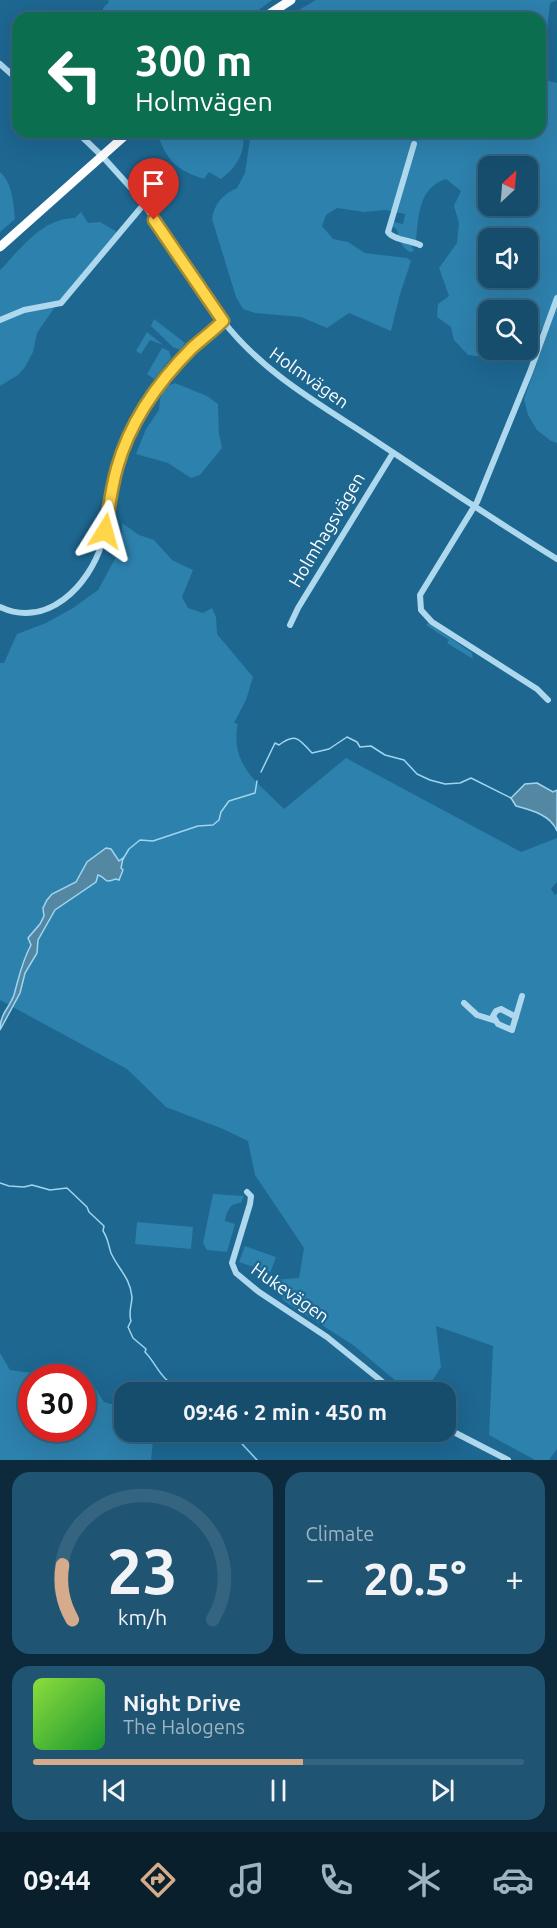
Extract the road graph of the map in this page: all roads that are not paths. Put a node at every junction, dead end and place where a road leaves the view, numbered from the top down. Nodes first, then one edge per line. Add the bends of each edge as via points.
1 (291, 0) edge
2 (272, 12) edge
3 (0, 64) edge
4 (12, 75) edge
5 (82, 138) edge
6 (123, 138) edge
7 (414, 144) dead end
8 (103, 157) junction
9 (144, 204) junction
10 (420, 245) dead end
11 (0, 247) edge
12 (557, 298) edge
13 (0, 320) edge
14 (223, 321) junction
15 (393, 453) junction
16 (473, 507) junction
17 (557, 560) edge
18 (0, 607) edge
19 (290, 625) dead end
20 (548, 700) dead end
21 (522, 996) dead end
22 (464, 1003) dead end
23 (516, 1017) junction
24 (496, 1021) junction
25 (247, 1192) dead end
26 (383, 1382) edge
27 (456, 1433) edge
28 (507, 1460) edge

1 - 2 highway
3 - 4 street
5 - 8 street, Holmvägen
6 - 8 highway
7 - 10 street via 388,232 390,237
8 - 9 street, Holmvägen
8 - 11 highway
9 - 13 street via 61,303 24,310
9 - 14 street, Holmvägen
12 - 16 street
14 - 15 street, Holmvägen via 265,366
14 - 18 street via 172,369 141,412 118,465 102,545 82,582 64,600 41,611 19,613
15 - 16 street, Holmvägen
15 - 19 street, Holmhagsvägen
16 - 17 street, Holmvägen
16 - 20 street via 424,587 421,610 438,627 537,688
21 - 23 street
22 - 24 street via 477,1015
23 - 24 street via 510,1031
23 - 24 street via 501,1009 493,1016
25 - 26 street, Hukevägen via 250,1204 232,1263 236,1273
27 - 28 street

